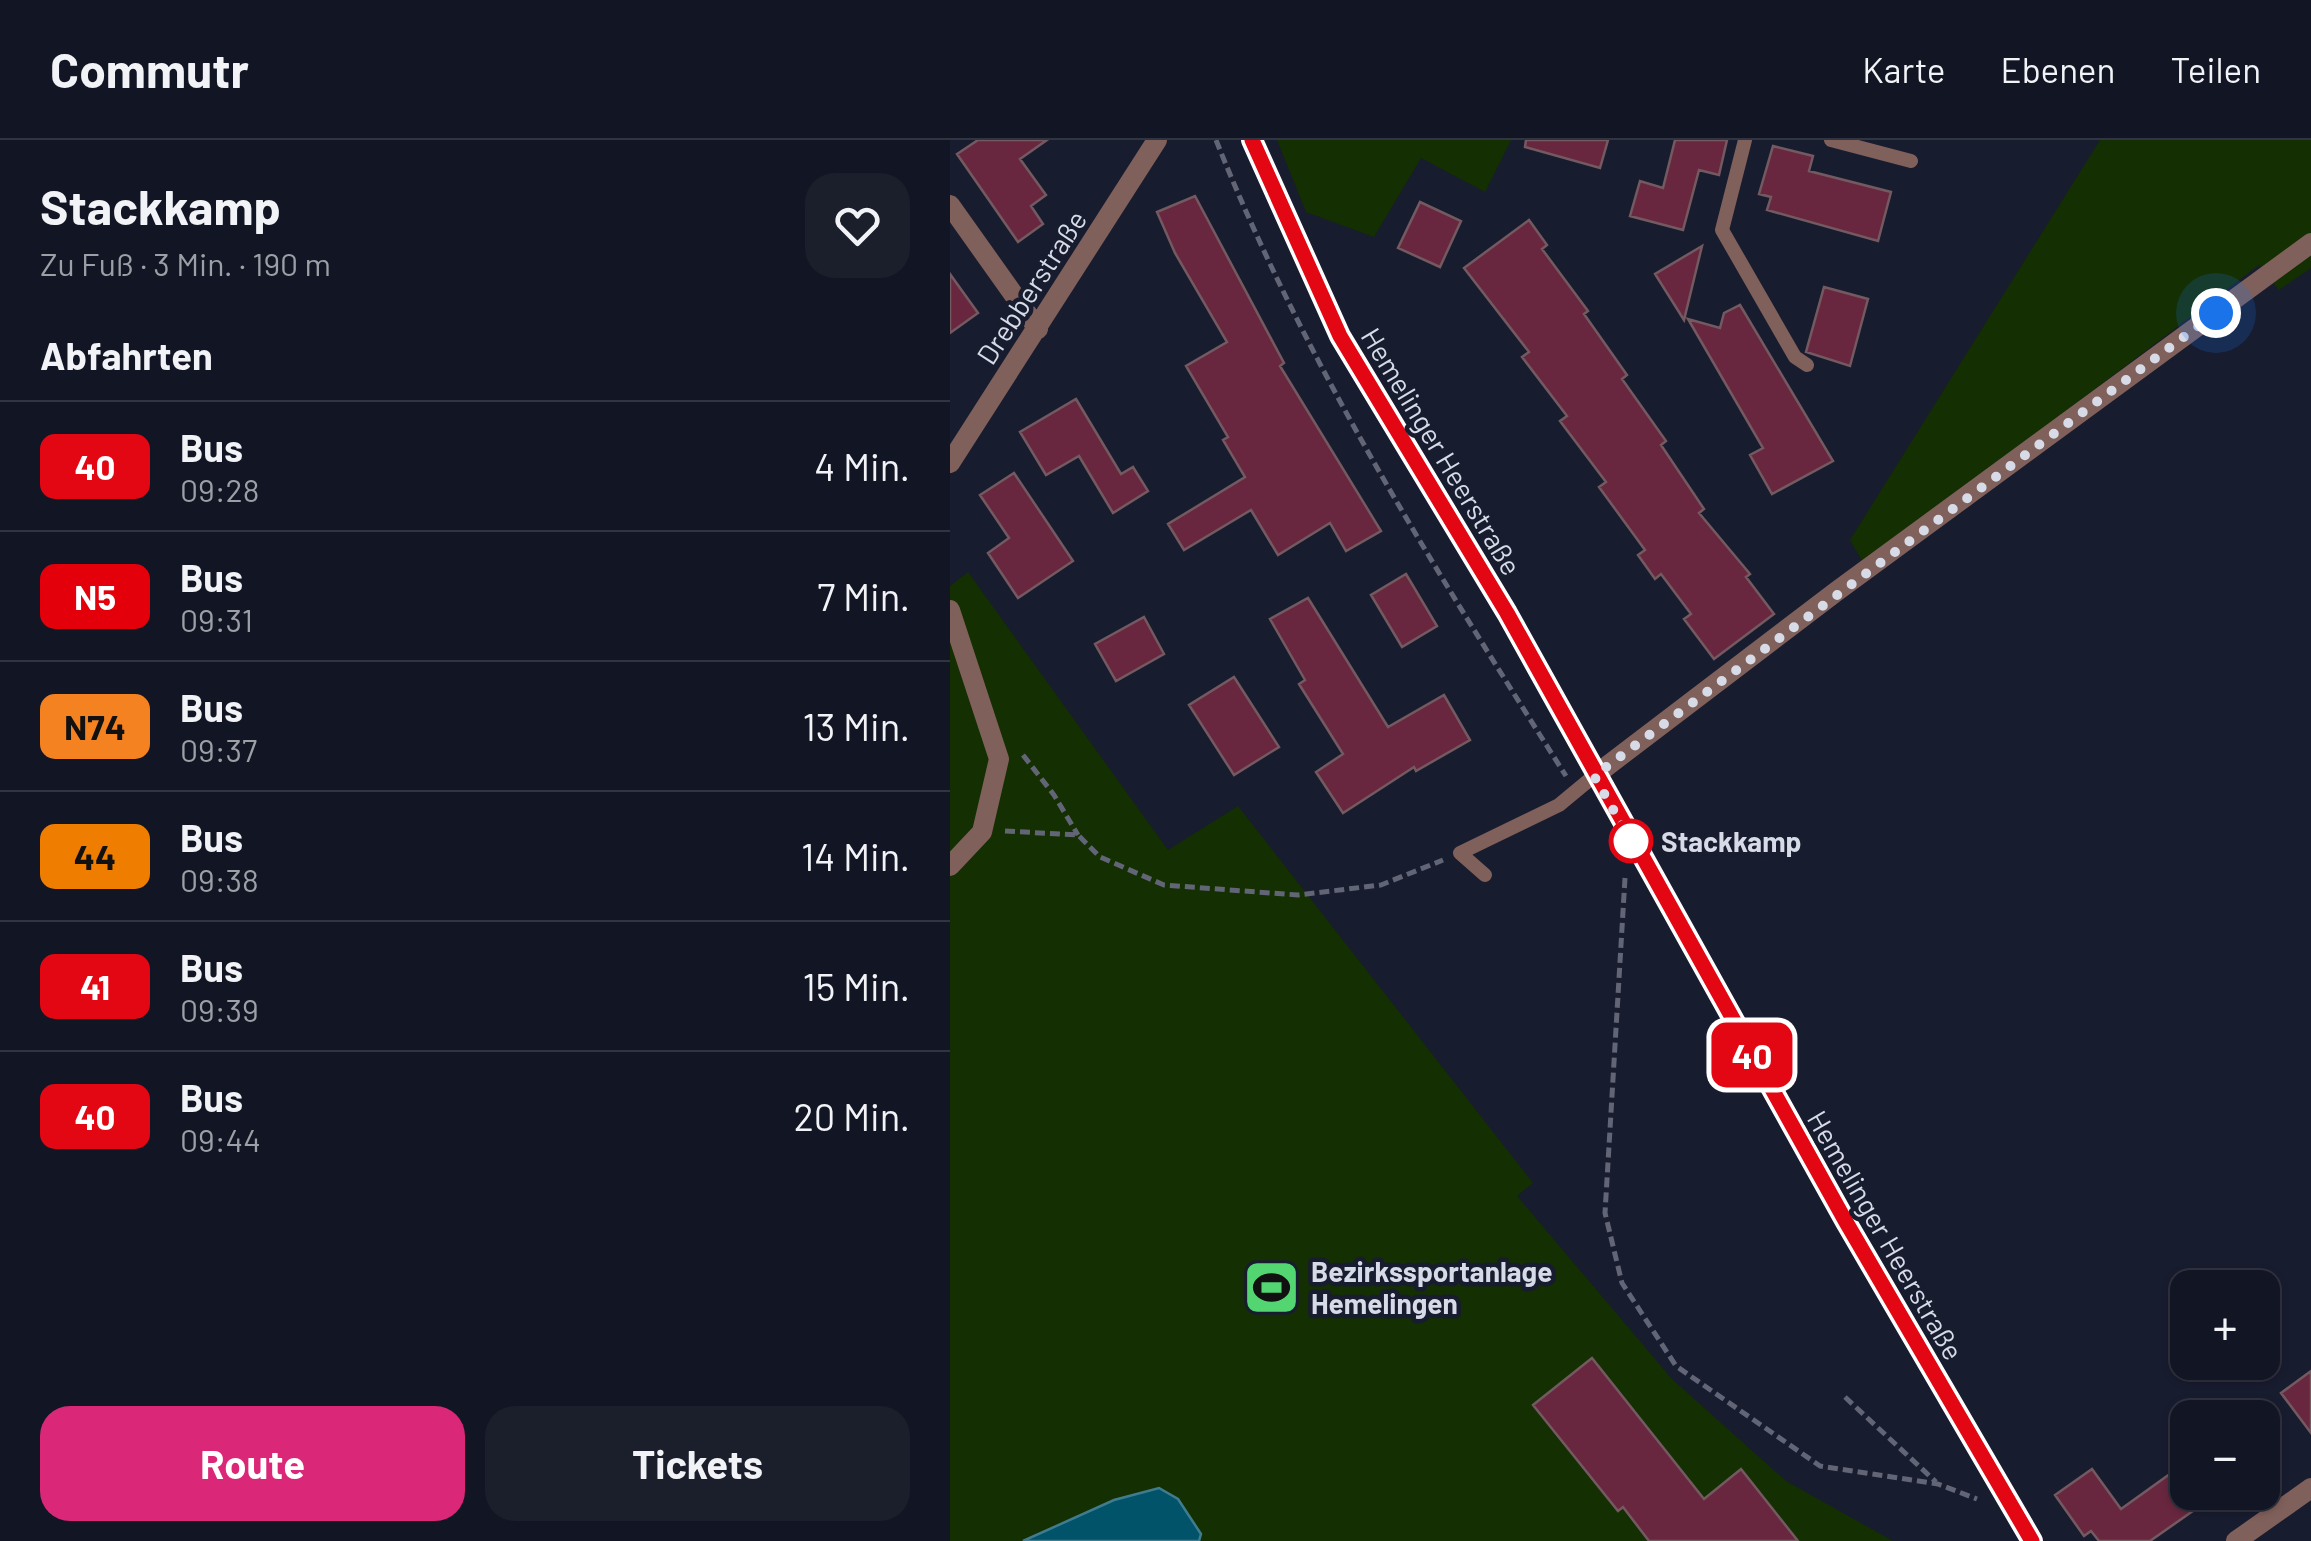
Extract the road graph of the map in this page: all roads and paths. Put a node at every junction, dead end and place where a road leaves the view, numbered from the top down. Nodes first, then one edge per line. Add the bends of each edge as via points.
1 (1157, 140) edge
2 (1216, 140) edge
3 (1252, 140) edge
4 (1745, 140) edge
5 (1831, 140) edge
6 (1912, 161) dead end
7 (950, 206) edge
8 (2311, 243) edge
9 (1038, 329) junction
10 (1807, 365) dead end
11 (950, 463) edge
12 (950, 610) edge
13 (991, 730) junction
14 (1594, 776) junction
15 (1576, 791) junction
16 (982, 832) junction
17 (1078, 835) junction
18 (1460, 853) junction
19 (1639, 854) junction
20 (950, 866) edge
21 (1485, 875) dead end
22 (1845, 1397) dead end
23 (1938, 1484) junction
24 (2311, 1488) edge
25 (2014, 1514) junction
26 (2032, 1541) edge
27 (2236, 1541) edge

1 - 9 street, Drebberstraße
2 - 15 path via 1292,314 1386,485
3 - 14 main road, Hemelinger Heerstraße via 1340,336 1507,613
4 - 10 lane via 1722,230 1795,358
5 - 6 lane
7 - 9 street
8 - 14 street
9 - 11 street, Drebberstraße
12 - 13 street
13 - 16 street via 999,758
13 - 17 path via 1020,752
14 - 15 lane
14 - 19 main road, Hemelinger Heerstraße
15 - 18 lane
16 - 17 path
16 - 20 street
17 - 18 path via 1100,857 1164,885 1298,894 1381,885
18 - 21 lane
19 - 23 path via 1625,874 1605,1213 1622,1284 1676,1366 1820,1466
19 - 25 main road, Hemelinger Heerstraße
22 - 23 path
23 - 25 path
24 - 27 street
25 - 26 main road, Hemelinger Heerstraße

